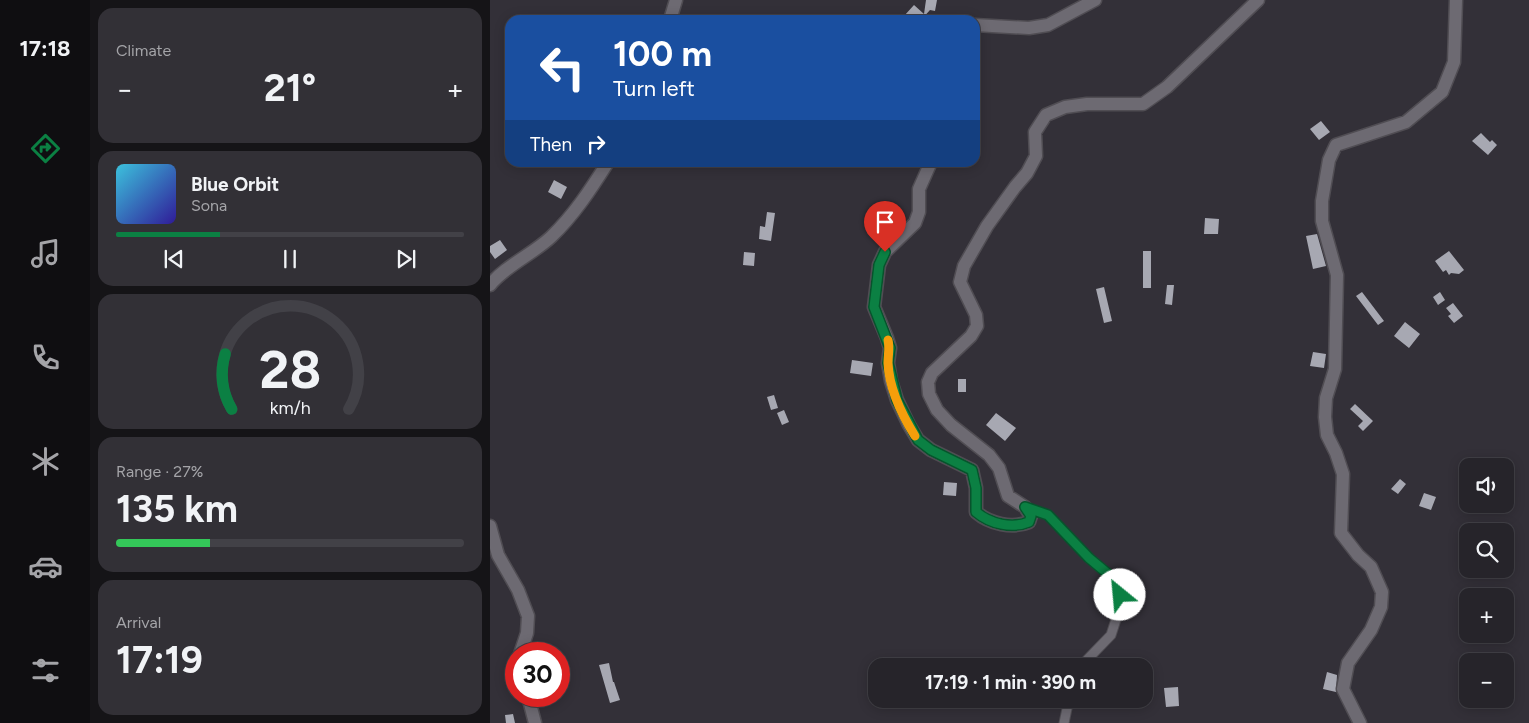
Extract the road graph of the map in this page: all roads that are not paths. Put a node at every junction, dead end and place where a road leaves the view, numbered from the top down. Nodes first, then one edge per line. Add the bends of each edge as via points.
1 (676, 0) edge
2 (1096, 0) edge
3 (1258, 0) edge
4 (1456, 0) edge
5 (672, 15) edge
6 (980, 25) edge
7 (605, 167) edge
8 (929, 167) edge
9 (490, 285) edge
10 (1025, 507) junction
11 (490, 526) edge
12 (494, 553) edge
13 (524, 642) edge
14 (1089, 658) edge
15 (531, 707) edge
16 (1067, 708) edge
17 (535, 723) edge
18 (1064, 723) edge
19 (1360, 723) edge

1 - 5 street
2 - 6 street via 1048,25 1029,28
3 - 10 street via 1167,87 1143,104 1088,104 1065,107 1046,115 1035,132 1036,156 1027,173 987,226 964,266 960,282 976,315 976,326 971,336 932,373 928,382 929,394 937,410 952,425 990,454 999,468 1008,496
4 - 19 street via 1454,62 1442,92 1406,122 1336,145 1329,160 1322,201 1322,221 1337,275 1335,369 1326,398 1325,417 1327,435 1343,474 1341,533 1371,567 1382,592 1381,607 1371,630 1348,663 1343,689
7 - 9 street via 577,208 551,237 496,277
8 - 10 street via 919,189 919,212 915,224 885,252 879,265 874,307 890,348 888,363 897,400 918,440 972,470 976,512 992,522 1024,524 1031,516
10 - 14 street via 1048,515 1089,558 1119,583 1120,607 1111,635
11 - 12 street
12 - 13 street via 518,590 528,616
15 - 17 street
16 - 18 street

